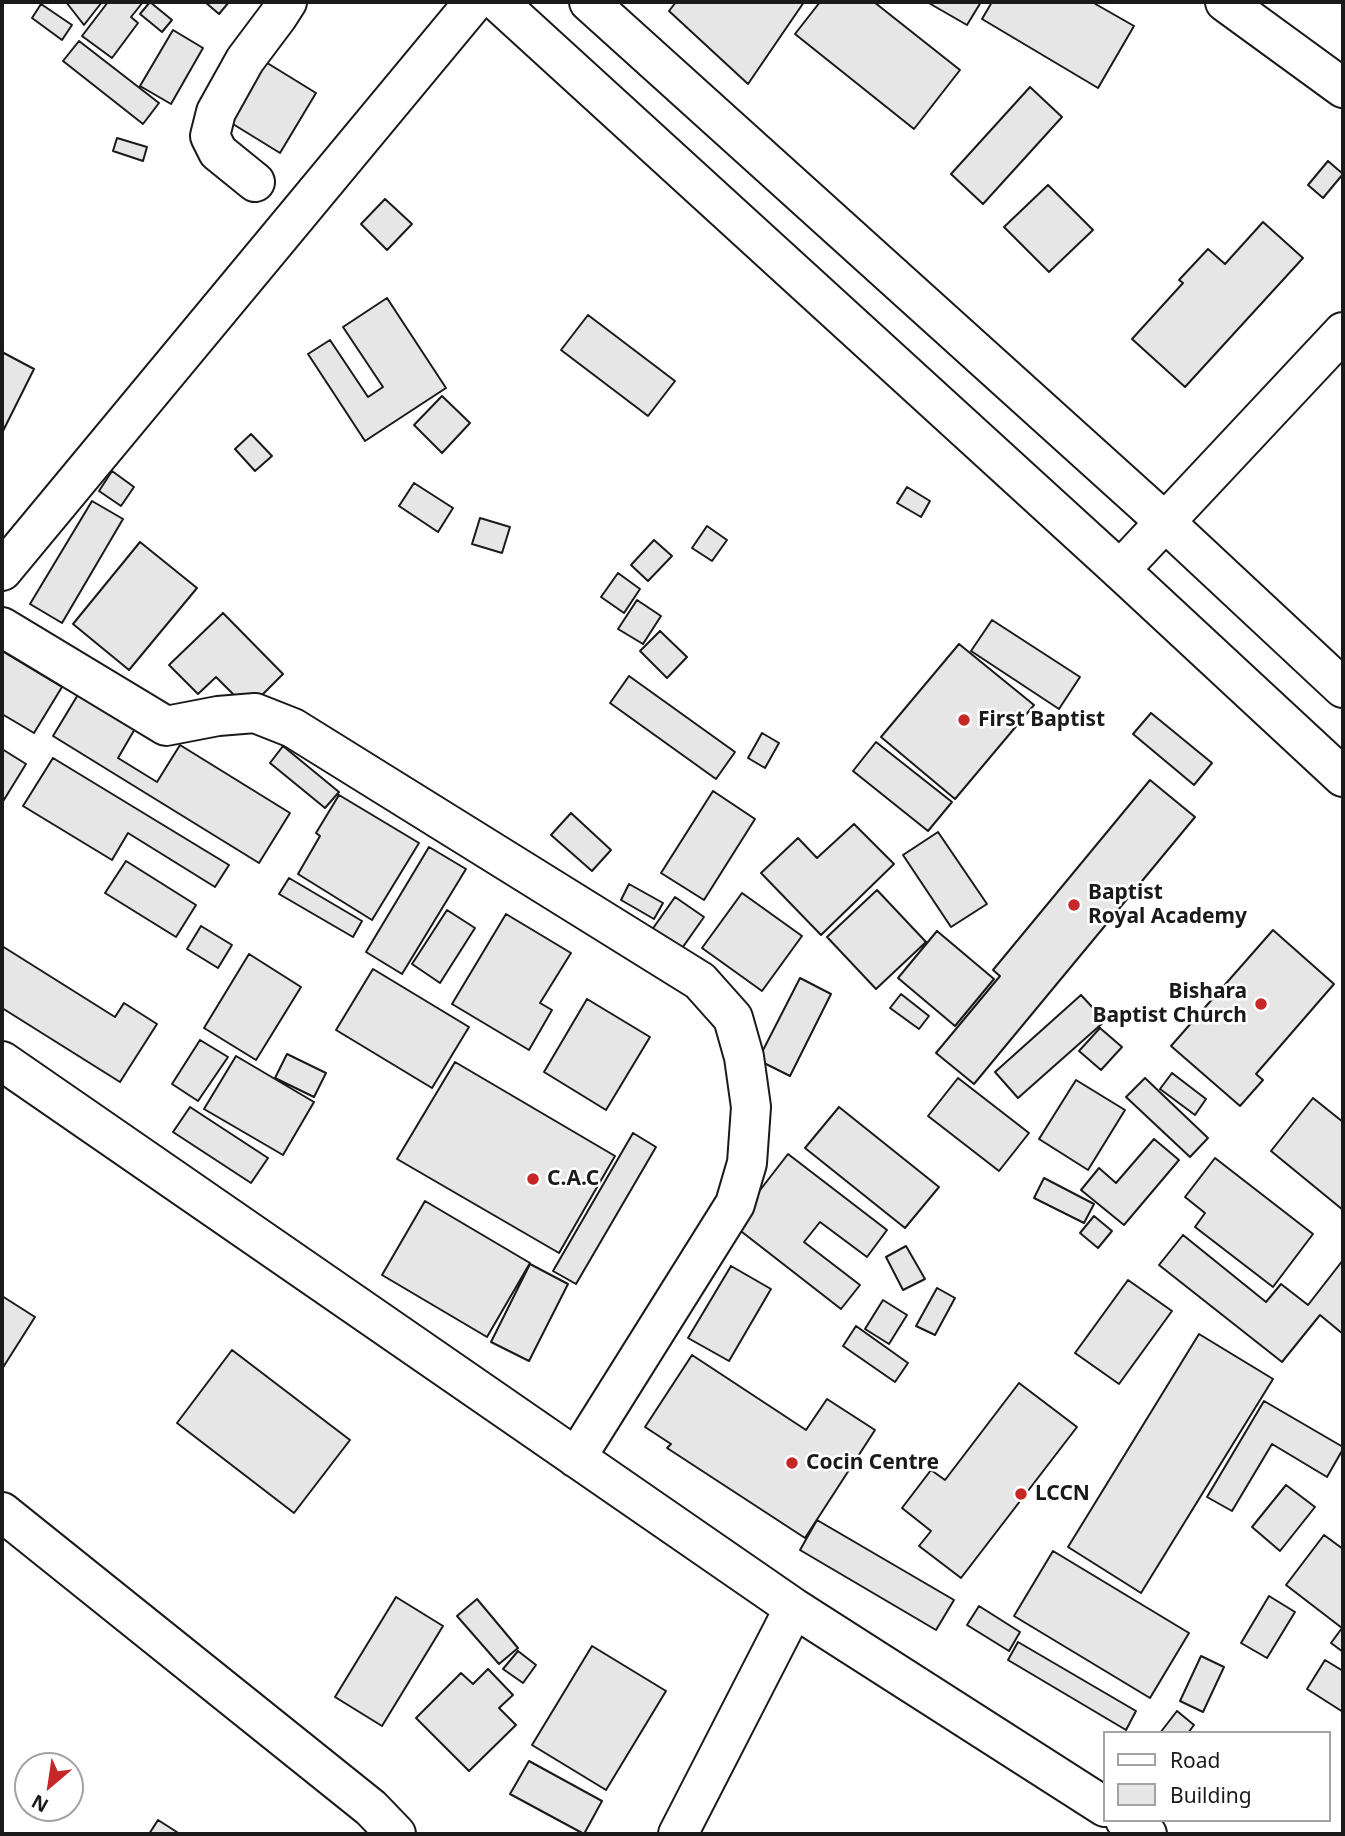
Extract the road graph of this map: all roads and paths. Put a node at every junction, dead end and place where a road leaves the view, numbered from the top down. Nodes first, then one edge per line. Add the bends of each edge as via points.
1 (287, 2) edge
2 (474, 2) edge
3 (499, 2) edge
4 (589, 2) edge
5 (1225, 2) edge
6 (1343, 88) edge
7 (256, 182) dead end
8 (1343, 332) edge
9 (1164, 521) junction
10 (1120, 569) junction
11 (2, 571) edge
12 (2, 627) edge
13 (1343, 688) edge
14 (1343, 777) edge
15 (2, 1061) edge
16 (576, 1458) junction
17 (2, 1513) edge
18 (794, 1608) junction
19 (1104, 1806) edge
20 (1128, 1822) edge
21 (396, 1834) edge
22 (678, 1834) edge
23 (1147, 1834) edge

1 - 7 main road via 244,60 216,112 209,136 218,152
2 - 11 main road
3 - 10 main road
4 - 9 main road
5 - 6 main road
8 - 9 main road
9 - 10 main road
9 - 13 main road
10 - 14 main road
12 - 16 main road via 166,726 255,713 293,729 700,981 733,1018 751,1107 747,1163 735,1204
15 - 16 main road
16 - 18 main road
17 - 21 main road via 371,1808
18 - 19 main road
18 - 22 main road
20 - 23 main road

